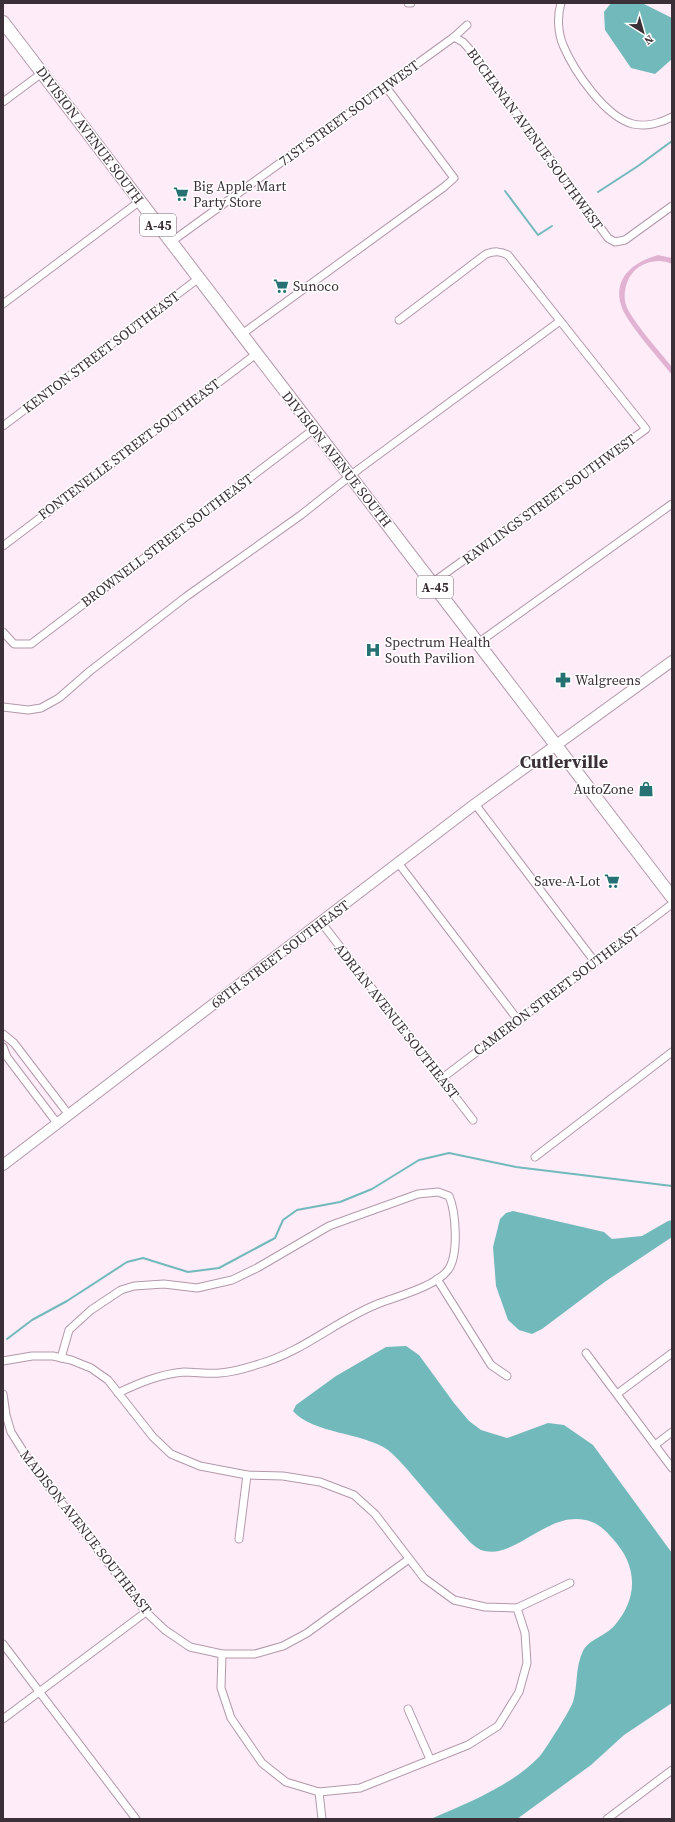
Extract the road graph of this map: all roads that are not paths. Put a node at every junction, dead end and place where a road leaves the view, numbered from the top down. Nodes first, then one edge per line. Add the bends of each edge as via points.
1 (561, 3) edge
2 (3, 22) edge
3 (468, 25) dead end
4 (454, 37) junction
5 (42, 73) junction
6 (386, 87) junction
7 (3, 102) edge
8 (672, 117) edge
9 (140, 201) junction
10 (672, 206) edge
11 (171, 242) junction
12 (199, 278) junction
13 (3, 304) edge
14 (398, 320) dead end
15 (560, 321) junction
16 (242, 334) junction
17 (256, 354) junction
18 (3, 426) edge
19 (314, 428) junction
20 (351, 476) junction
21 (672, 504) edge
22 (3, 546) edge
23 (432, 583) junction
24 (3, 632) edge
25 (478, 643) junction
26 (672, 661) edge
27 (3, 707) edge
28 (556, 744) junction
29 (475, 804) junction
30 (399, 864) junction
31 (672, 897) edge
32 (672, 904) edge
33 (321, 922) junction
34 (595, 962) junction
35 (518, 1020) junction
36 (3, 1034) edge
37 (3, 1047) edge
38 (672, 1052) edge
39 (441, 1079) junction
40 (69, 1115) junction
41 (473, 1120) dead end
42 (57, 1123) junction
43 (534, 1157) dead end
44 (3, 1164) edge
45 (437, 1279) junction
46 (586, 1353) dead end
47 (672, 1353) edge
48 (61, 1358) junction
49 (3, 1361) edge
50 (507, 1376) dead end
51 (118, 1393) junction
52 (3, 1394) edge
53 (617, 1394) junction
54 (672, 1432) edge
55 (655, 1445) junction
56 (672, 1468) edge
57 (247, 1475) junction
58 (239, 1539) dead end
59 (409, 1559) junction
60 (570, 1584) dead end
61 (517, 1608) junction
62 (146, 1612) junction
63 (3, 1644) edge
64 (222, 1654) junction
65 (39, 1692) junction
66 (408, 1709) dead end
67 (3, 1719) edge
68 (430, 1759) junction
69 (672, 1770) edge
70 (320, 1792) junction
71 (136, 1819) edge
72 (322, 1819) edge
73 (607, 1819) edge

1 - 8 street via 559,29 563,45 577,71 612,113 632,124 647,125
2 - 5 main road, DIVISION AVENUE SOUTH / A-45
3 - 4 street, 71ST STREET SOUTHWEST
4 - 6 street, 71ST STREET SOUTHWEST
4 - 10 street, BUCHANAN AVENUE SOUTHWEST via 471,51 608,238 615,242 625,240
5 - 7 street
5 - 9 main road, DIVISION AVENUE SOUTH / A-45
6 - 11 street, 71ST STREET SOUTHWEST
6 - 16 street via 454,178
9 - 11 main road, DIVISION AVENUE SOUTH / A-45
9 - 13 street
11 - 12 main road, DIVISION AVENUE SOUTH / A-45
12 - 16 main road, DIVISION AVENUE SOUTH / A-45
12 - 18 street, KENTON STREET SOUTHEAST
14 - 15 street via 486,254 495,251 508,255
15 - 20 street
15 - 23 street, RAWLINGS STREET SOUTHWEST via 646,429
16 - 17 main road, DIVISION AVENUE SOUTH / A-45
17 - 19 main road, DIVISION AVENUE SOUTH / A-45
17 - 22 street, FONTENELLE STREET SOUTHEAST
19 - 20 main road, DIVISION AVENUE SOUTH / A-45
19 - 24 street, BROWNELL STREET SOUTHEAST via 31,644 17,646
20 - 23 main road, DIVISION AVENUE SOUTH / A-45
20 - 27 street via 302,515 187,596 59,698 42,708 28,710
21 - 25 street
23 - 25 main road, DIVISION AVENUE SOUTH / A-45
25 - 28 main road, DIVISION AVENUE SOUTH / A-45
26 - 28 main road, 68TH STREET SOUTHEAST
28 - 29 main road, 68TH STREET SOUTHEAST
28 - 31 main road, DIVISION AVENUE SOUTH / A-45
29 - 30 main road, 68TH STREET SOUTHEAST
29 - 34 street
30 - 33 main road, 68TH STREET SOUTHEAST
30 - 35 street
32 - 34 street, CAMERON STREET SOUTHEAST
33 - 39 street, ADRIAN AVENUE SOUTHEAST
33 - 40 main road, 68TH STREET SOUTHEAST
34 - 35 street, CAMERON STREET SOUTHEAST
35 - 39 street, CAMERON STREET SOUTHEAST
36 - 40 street via 14,1043
37 - 42 street via 7,1057
38 - 43 street
39 - 41 street, ADRIAN AVENUE SOUTHEAST
40 - 42 main road, 68TH STREET SOUTHEAST
42 - 44 main road, 68TH STREET SOUTHEAST
45 - 48 street via 449,1268 452,1259 455,1218 449,1196 438,1192 418,1194 329,1226 232,1280 197,1288 164,1284 134,1286 121,1290 91,1310 69,1330
45 - 50 street via 491,1365
45 - 51 street via 348,1318 287,1354 260,1364 221,1373 183,1372 150,1378
46 - 53 street
47 - 53 street
48 - 49 street via 32,1356
48 - 51 street via 91,1368 108,1380
51 - 57 street via 153,1437 171,1454 200,1466
52 - 62 street, MADISON AVENUE SOUTHEAST via 11,1432 30,1462
53 - 55 street
54 - 55 street
55 - 56 street
57 - 58 street
57 - 59 street via 283,1476 320,1482 354,1494 375,1514
59 - 61 street via 424,1578 454,1600 485,1607
59 - 64 street, MADISON AVENUE SOUTHEAST via 307,1633 284,1646 255,1654
60 - 61 street
61 - 68 street via 525,1633 527,1663 519,1692 498,1726 468,1745
62 - 64 street, MADISON AVENUE SOUTHEAST via 165,1630 190,1647
62 - 65 street
63 - 65 street
64 - 70 street via 221,1688 231,1718 243,1737 262,1763 286,1782
65 - 67 street
65 - 71 street
66 - 68 street
68 - 70 street via 360,1788
69 - 73 street
70 - 72 street

